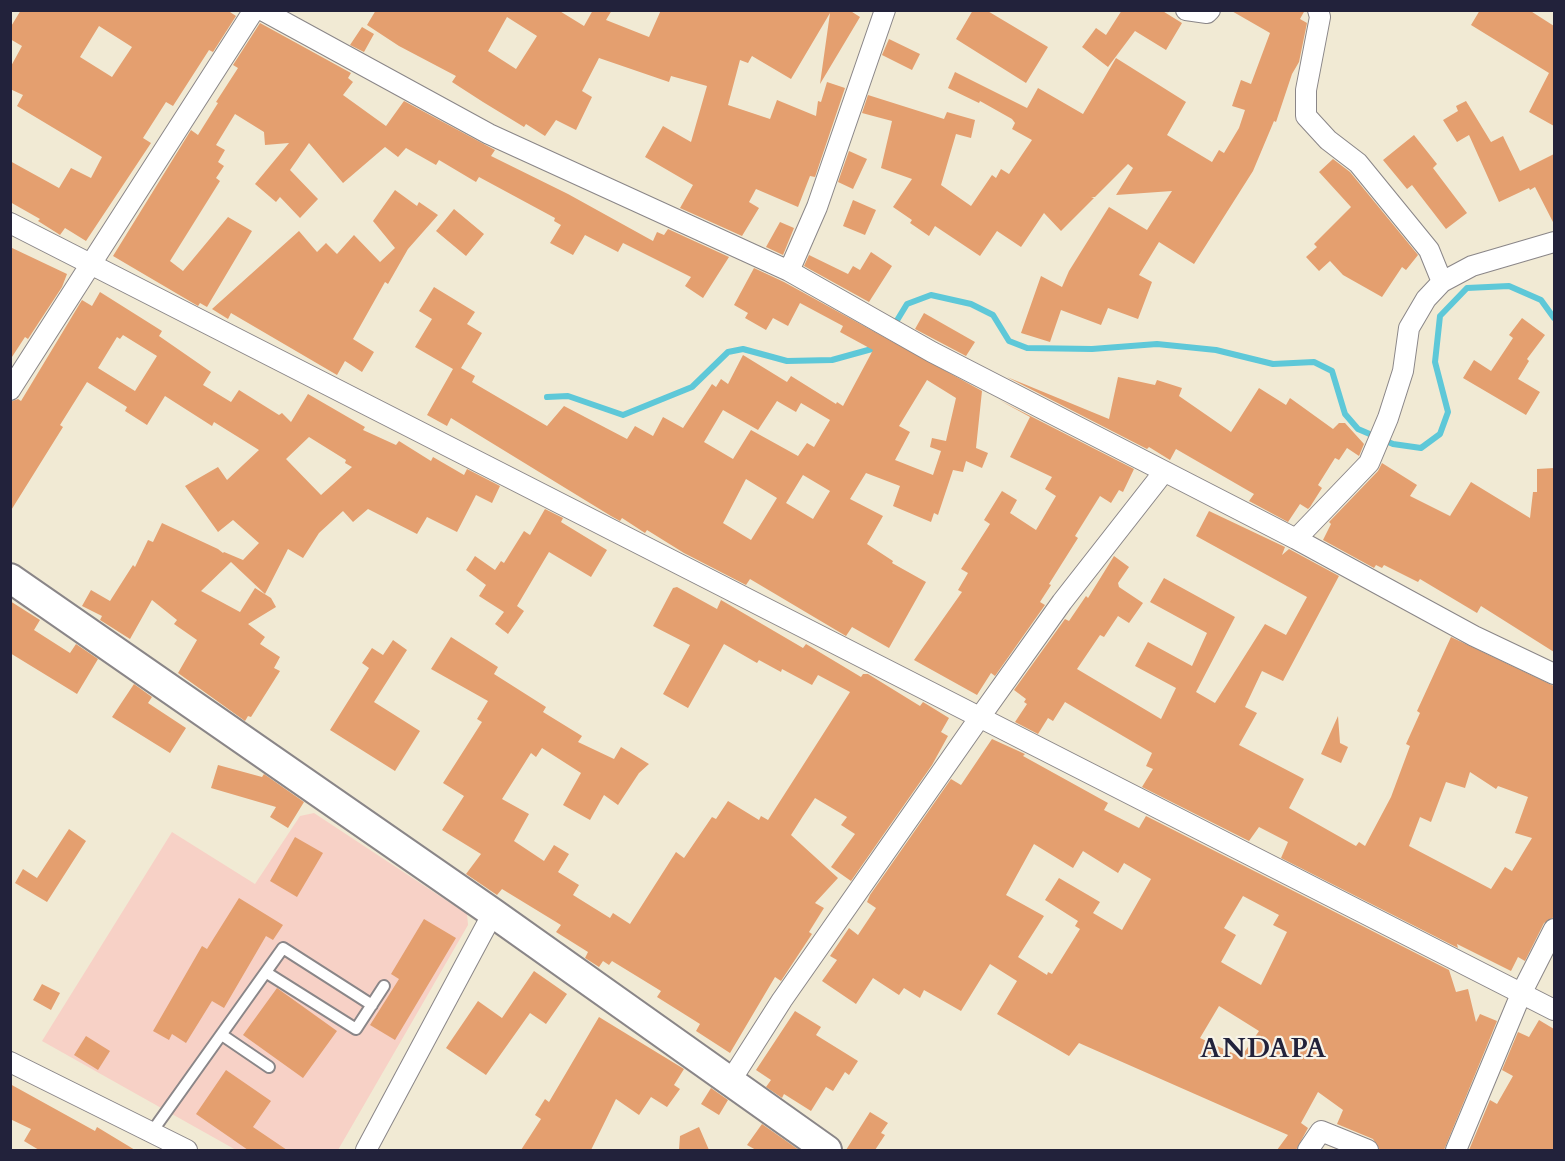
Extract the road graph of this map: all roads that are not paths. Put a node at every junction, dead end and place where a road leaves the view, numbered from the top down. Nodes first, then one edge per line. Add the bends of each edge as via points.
1 (254, 10) edge
2 (262, 10) edge
3 (885, 10) edge
4 (1186, 10) edge
5 (1210, 10) edge
6 (1317, 10) edge
7 (10, 223) edge
8 (1554, 242) edge
9 (93, 264) junction
10 (789, 271) junction
11 (1442, 282) junction
12 (10, 390) edge
13 (1163, 473) junction
14 (1296, 540) junction
15 (10, 578) edge
16 (1554, 674) edge
17 (980, 717) junction
18 (494, 913) junction
19 (1554, 929) edge
20 (267, 973) junction
21 (384, 986) dead end
22 (1521, 994) junction
23 (372, 1005) junction
24 (1554, 1010) edge
25 (222, 1035) junction
26 (10, 1062) edge
27 (269, 1067) dead end
28 (731, 1080) junction
29 (151, 1133) junction
30 (187, 1150) edge
31 (366, 1150) edge
32 (827, 1150) edge
33 (1308, 1150) edge
34 (1368, 1150) edge
35 (1456, 1150) edge

1 - 9 street
2 - 10 street via 489,134
3 - 10 street via 817,207
4 - 5 street
6 - 11 street via 1320,17 1306,90 1306,116 1328,140 1358,163 1429,250
7 - 9 street
8 - 11 street via 1472,266
9 - 12 street
9 - 17 street
10 - 13 street via 903,336
11 - 14 street via 1426,299 1409,328 1403,371 1369,463
13 - 14 street
13 - 17 street via 1062,602
14 - 16 street via 1474,636
15 - 18 street
17 - 22 street
17 - 28 street via 782,1000
18 - 28 street
18 - 31 street
19 - 22 street
20 - 23 lane via 356,1029
20 - 23 lane via 283,948
20 - 25 lane
21 - 23 lane
22 - 24 street
22 - 35 street
25 - 27 lane
25 - 29 lane
26 - 29 street
28 - 32 street
29 - 30 street
33 - 34 street via 1321,1131

